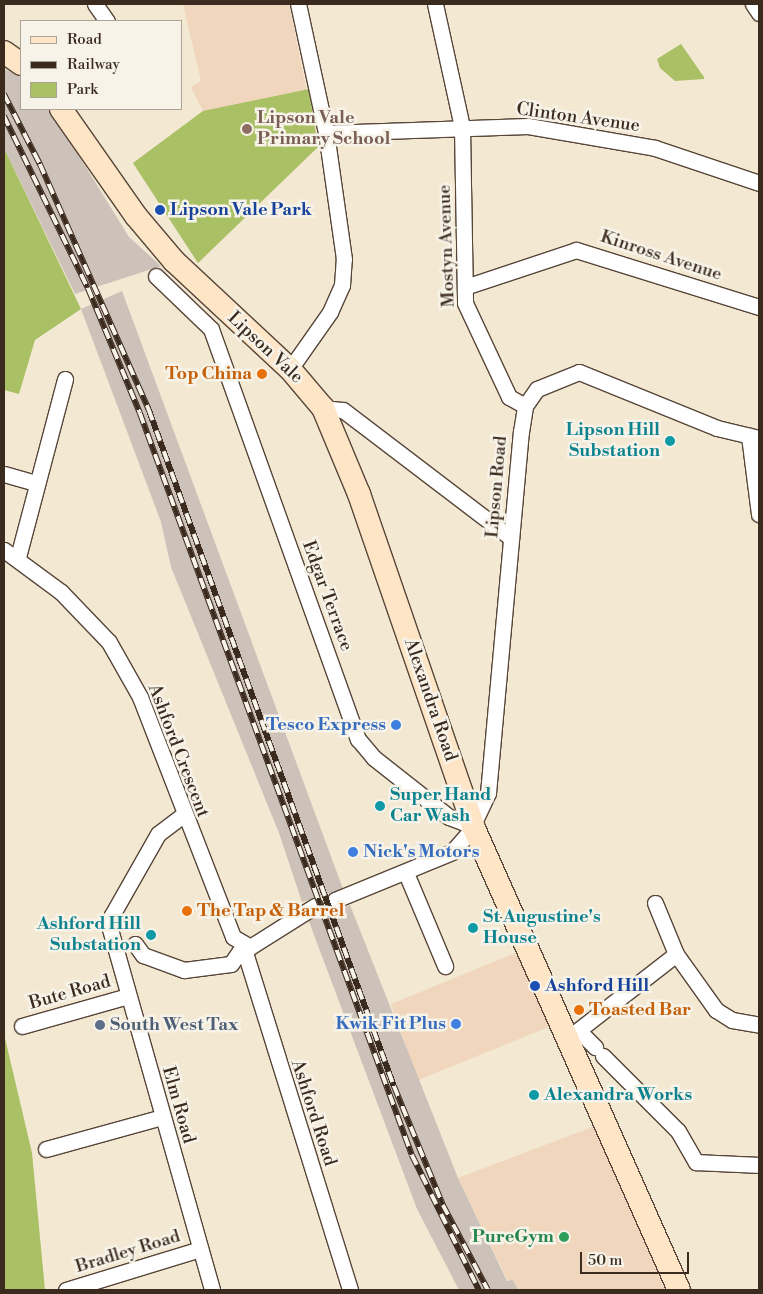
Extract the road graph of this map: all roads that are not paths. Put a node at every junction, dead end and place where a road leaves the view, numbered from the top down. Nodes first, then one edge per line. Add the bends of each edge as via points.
1 (95, 4) edge
2 (298, 4) edge
3 (435, 4) edge
4 (752, 4) edge
5 (759, 13) edge
6 (106, 20) edge
7 (4, 52) edge
8 (20, 63) edge
9 (62, 110) edge
10 (462, 127) junction
11 (326, 132) junction
12 (759, 183) edge
13 (156, 276) dead end
14 (465, 287) junction
15 (759, 307) edge
16 (225, 311) junction
17 (211, 329) junction
18 (290, 369) junction
19 (65, 380) dead end
20 (525, 406) junction
21 (323, 408) junction
22 (754, 437) edge
23 (4, 474) edge
24 (35, 483) junction
25 (759, 514) edge
26 (512, 538) junction
27 (4, 550) edge
28 (18, 557) junction
29 (183, 815) junction
30 (473, 826) junction
31 (406, 874) junction
32 (335, 900) dead end
33 (655, 904) dead end
34 (315, 906) dead end
35 (135, 944) dead end
36 (243, 946) junction
37 (676, 954) junction
38 (445, 966) dead end
39 (128, 996) junction
40 (759, 1025) edge
41 (22, 1026) dead end
42 (573, 1035) junction
43 (162, 1117) junction
44 (46, 1149) dead end
45 (759, 1165) edge
46 (200, 1249) junction
47 (66, 1290) edge
48 (212, 1290) edge
49 (350, 1290) edge
50 (679, 1290) edge

1 - 6 street
2 - 11 street
3 - 10 street, Mostyn Avenue
4 - 5 street
7 - 8 main road
9 - 16 main road, Lipson Vale via 136,216
10 - 11 street, Clinton Avenue
10 - 12 street, Clinton Avenue via 528,126 655,148
10 - 14 street, Mostyn Avenue
11 - 18 street via 342,228 342,285 318,335
13 - 17 street, Edgar Terrace
14 - 15 street, Kinross Avenue via 576,250
14 - 20 street, Mostyn Avenue via 465,303 485,353 509,397
16 - 17 street
16 - 18 main road, Lipson Vale
17 - 30 street, Edgar Terrace via 358,739 374,758 448,816
18 - 21 main road, Lipson Vale
19 - 24 street
20 - 22 street via 537,389 579,372
20 - 26 street, Lipson Road
21 - 26 street via 343,410
21 - 30 main road, Alexandra Road via 359,494
22 - 25 street
23 - 24 street
24 - 28 street
26 - 30 street, Lipson Road via 488,793
27 - 28 street, Ashford Crescent
28 - 29 street, Ashford Crescent via 62,592 109,642 140,697
29 - 36 street, Ashford Crescent via 233,938
29 - 39 street, Elm Road via 158,834 112,915 110,929
30 - 31 street via 452,852
30 - 42 main road, Alexandra Road
31 - 32 street
31 - 38 street
33 - 37 street
34 - 36 street via 254,945
35 - 36 street via 143,955 184,970 230,964
36 - 49 street, Ashford Road
37 - 40 street via 716,1010 732,1020
37 - 42 street
39 - 41 street, Bute Road
39 - 43 street, Elm Road
42 - 45 street via 599,1051 678,1131 696,1162
42 - 50 main road, Alexandra Road
43 - 44 street
43 - 46 street, Elm Road
46 - 47 street, Bradley Road
46 - 48 street, Elm Road

